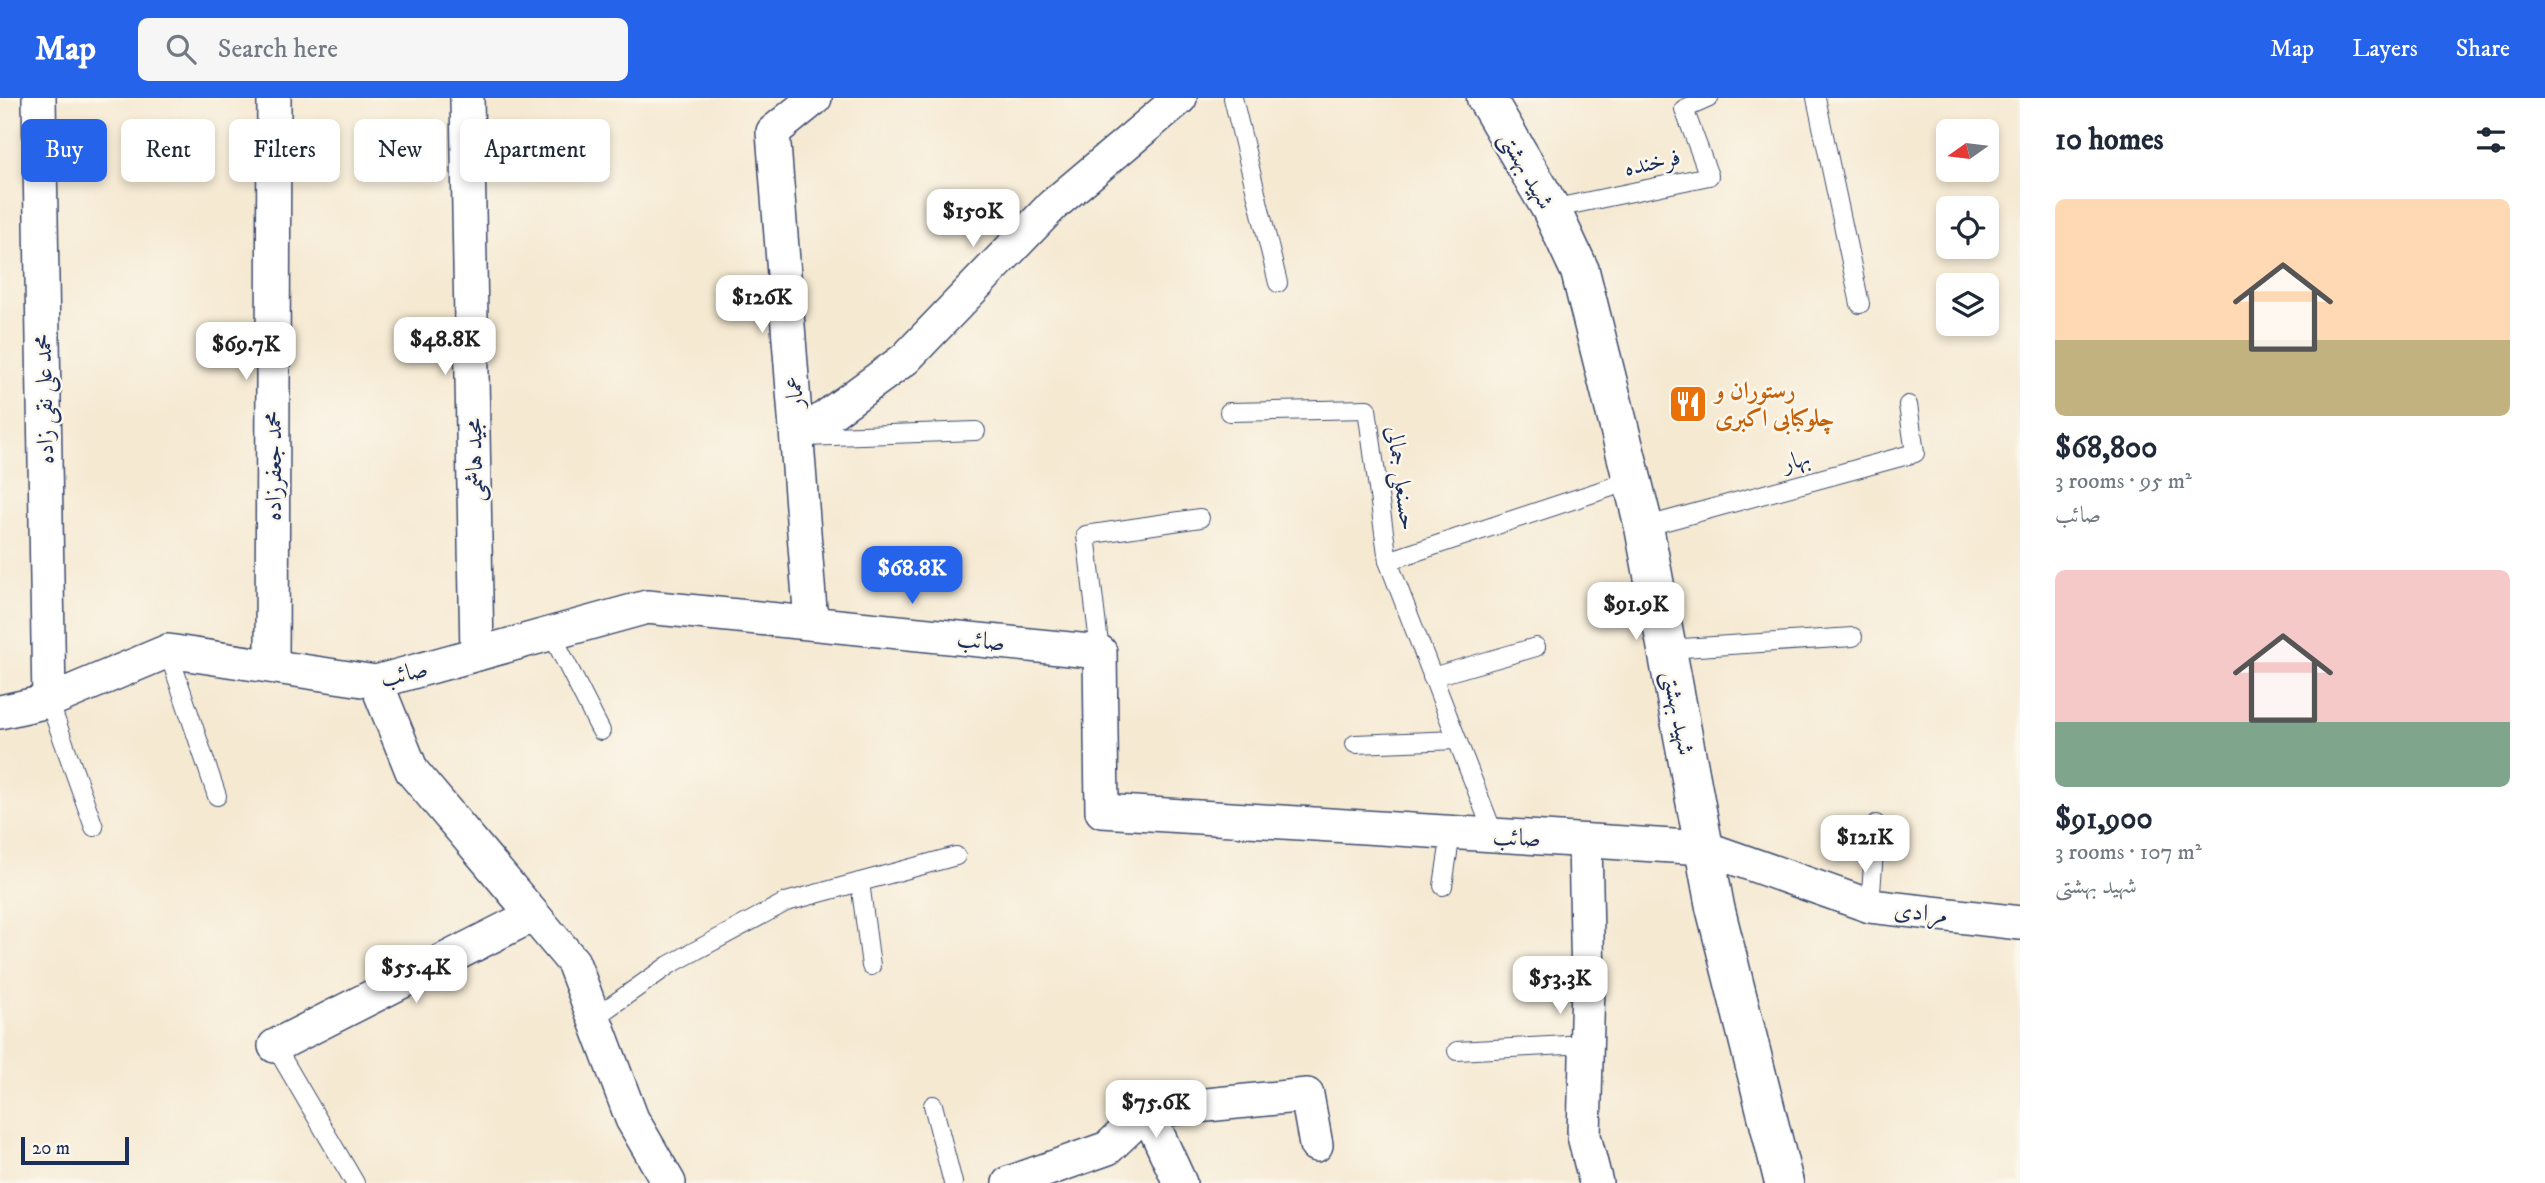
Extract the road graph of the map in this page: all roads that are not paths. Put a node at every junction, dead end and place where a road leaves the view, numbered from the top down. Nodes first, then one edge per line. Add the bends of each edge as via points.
1 (38, 98) edge
2 (274, 98) edge
3 (467, 98) edge
4 (815, 98) edge
5 (1233, 98) edge
6 (1486, 98) edge
7 (1709, 98) edge
8 (1816, 98) edge
9 (1162, 105) edge
10 (1551, 209) junction
11 (1278, 283) dead end
12 (1860, 304) dead end
13 (1908, 405) dead end
14 (1228, 412) dead end
15 (976, 431) dead end
16 (797, 438) junction
17 (1633, 480) junction
18 (1200, 518) dead end
19 (1644, 527) junction
20 (1388, 561) junction
21 (811, 623) junction
22 (551, 633) junction
23 (1853, 637) dead end
24 (1536, 647) dead end
25 (1667, 649) junction
26 (168, 650) junction
27 (1100, 652) junction
28 (477, 654) junction
29 (272, 666) junction
30 (1432, 677) junction
31 (376, 682) junction
32 (49, 701) junction
33 (0, 712) edge
34 (601, 731) dead end
35 (1457, 740) junction
36 (1355, 744) dead end
37 (216, 796) dead end
38 (1876, 824) dead end
39 (94, 827) dead end
40 (1451, 833) junction
41 (1494, 835) junction
42 (1585, 841) junction
43 (1704, 848) junction
44 (956, 856) dead end
45 (860, 882) junction
46 (1443, 886) dead end
47 (1870, 906) junction
48 (533, 915) junction
49 (2020, 923) edge
50 (871, 966) dead end
51 (594, 1018) junction
52 (1586, 1044) junction
53 (275, 1046) joint
54 (1457, 1051) dead end
55 (933, 1105) dead end
56 (1147, 1111) junction
57 (1316, 1145) dead end
58 (355, 1183) edge
59 (669, 1183) edge
60 (953, 1183) edge
61 (1009, 1183) edge
62 (1180, 1183) edge
63 (1596, 1183) edge
64 (1784, 1183) edge

1 - 32 street, محمد علی نقی زاده
2 - 29 street, محمد جعفرزاده
3 - 28 street, مجید هاشمی
4 - 16 street, عمار via 774,132
5 - 11 lane
6 - 10 street, شهید بهشتی
7 - 10 lane, فرخنده via 1684,109 1709,176
8 - 12 lane
9 - 16 street via 1053,205 905,359
10 - 17 street, شهید بهشتی via 1580,271
13 - 19 lane, بهار via 1915,453
14 - 20 lane, حسنعلی جمالی via 1367,409
15 - 16 lane
16 - 21 street, عمار
17 - 19 street, شهید بهشتی
17 - 20 lane, حسنعلی جمالی
18 - 27 lane via 1086,535
19 - 25 street, شهید بهشتی
20 - 30 lane
21 - 22 street, صائب via 647,607
21 - 27 street, صائب
22 - 28 street, صائب
22 - 34 lane
23 - 25 lane
24 - 30 lane
25 - 43 street, شهید بهشتی
26 - 29 street, صائب
26 - 32 street
26 - 37 lane
27 - 40 street, صائب via 1102,811
28 - 31 street, صائب
29 - 31 street, صائب
30 - 35 lane
31 - 48 street via 412,771
32 - 33 street
32 - 39 lane
35 - 36 lane
35 - 41 lane
38 - 47 lane
40 - 41 street, صائب
40 - 46 lane
41 - 42 street, صائب
42 - 43 street, صائب
42 - 52 street
43 - 47 street, مرادی
43 - 64 street, شهید بهشتی
44 - 45 lane
45 - 50 lane
45 - 51 lane via 786,902 669,965
47 - 49 street, مرادی
48 - 51 street via 573,962
48 - 53 street
51 - 59 street via 632,1119
52 - 54 lane
52 - 63 street via 1584,1136
53 - 58 lane
55 - 60 lane
56 - 57 street via 1307,1095
56 - 61 street via 1108,1148
56 - 62 street

